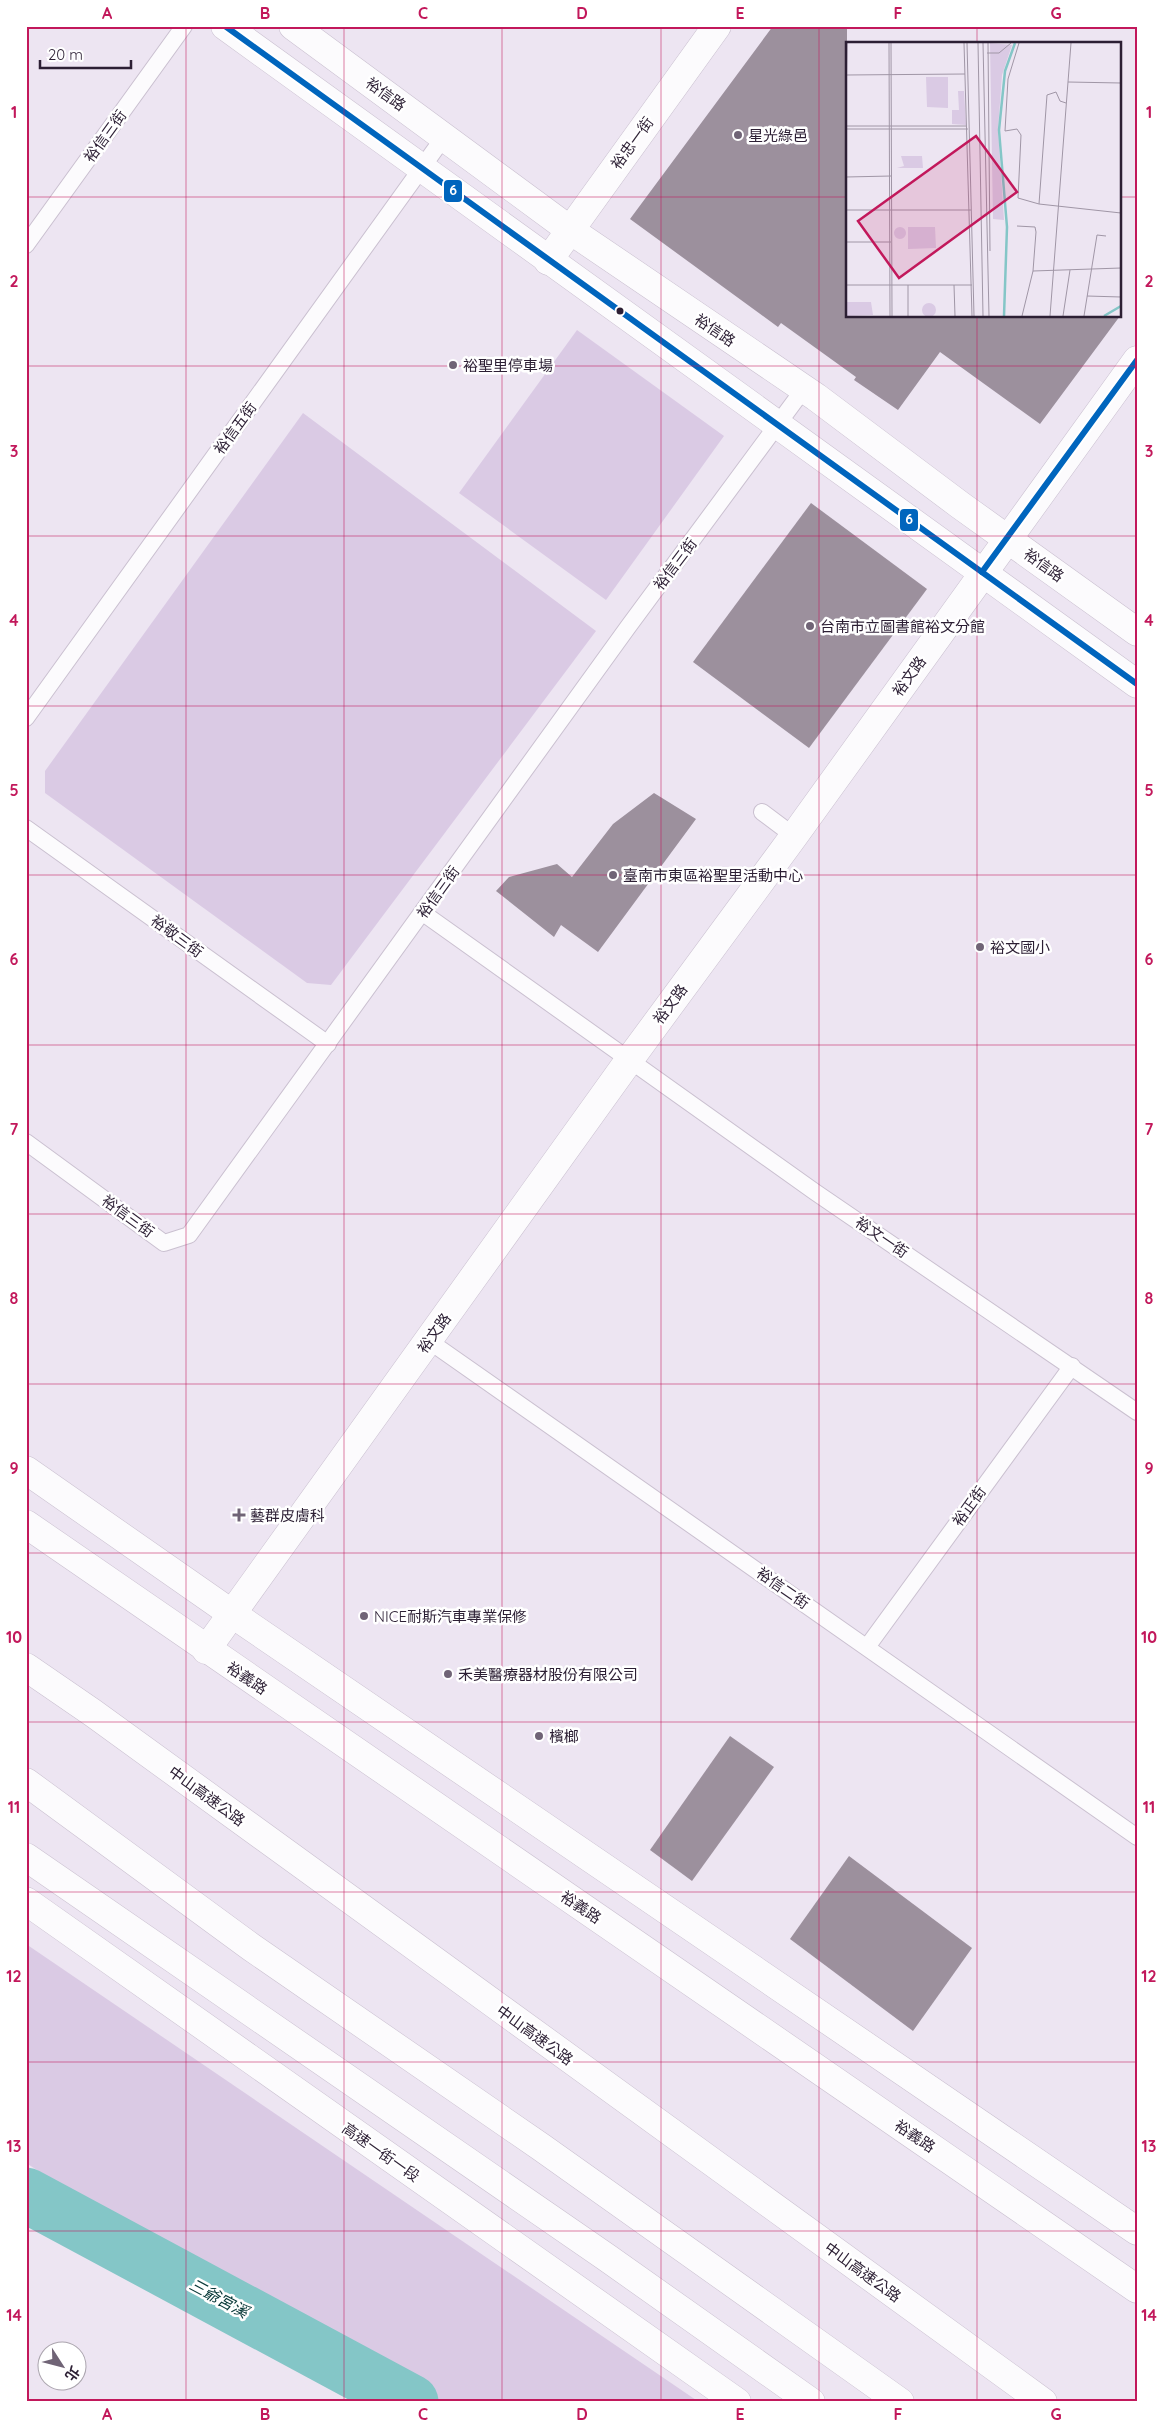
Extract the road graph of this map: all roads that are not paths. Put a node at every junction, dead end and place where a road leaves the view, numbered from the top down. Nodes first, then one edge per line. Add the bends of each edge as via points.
1 (184, 26) edge
2 (225, 26) edge
3 (294, 26) edge
4 (717, 26) edge
5 (444, 137) junction
6 (420, 168) junction
7 (570, 230) junction
8 (26, 245) edge
9 (548, 261) junction
10 (1137, 360) edge
11 (803, 390) junction
12 (779, 424) junction
13 (1008, 538) junction
14 (982, 572) junction
15 (1137, 632) edge
16 (1137, 684) edge
17 (26, 718) edge
18 (762, 812) dead end
19 (26, 828) edge
20 (794, 836) junction
21 (423, 913) junction
22 (328, 1044) junction
23 (630, 1059) junction
24 (26, 1142) edge
25 (429, 1341) junction
26 (1072, 1366) junction
27 (1137, 1412) edge
28 (26, 1470) edge
29 (26, 1524) edge
30 (231, 1613) junction
31 (867, 1646) junction
32 (26, 1649) edge
33 (206, 1650) junction
34 (26, 1667) edge
35 (93, 1713) junction
36 (26, 1782) edge
37 (1137, 1837) edge
38 (26, 1857) edge
39 (26, 1901) edge
40 (1137, 2231) edge
41 (1137, 2289) edge
42 (737, 2402) edge
43 (810, 2402) edge
44 (900, 2402) edge
45 (1043, 2402) edge

1 - 8 lane, 裕信三街
2 - 6 main road
3 - 5 main road, 裕信路
4 - 7 main road, 裕忠一街
5 - 6 lane, 裕信五街
5 - 7 main road, 裕信路
6 - 9 main road
6 - 17 lane, 裕信五街
7 - 9 main road, 裕忠一街
7 - 11 main road, 裕信路
9 - 12 main road
10 - 13 main road, 裕文路
11 - 12 lane, 裕信三街
11 - 13 main road, 裕信路
12 - 14 main road
12 - 21 lane, 裕信三街 via 628,626
13 - 14 main road, 裕文路
13 - 15 main road, 裕信路
14 - 16 main road
14 - 20 main road, 裕文路
18 - 20 lane
19 - 22 lane, 裕敬三街
20 - 23 main road, 裕文路
21 - 22 lane, 裕信三街
21 - 23 lane, 裕文一街
22 - 24 lane, 裕信三街 via 189,1235 164,1243
23 - 25 main road, 裕文路
23 - 26 lane, 裕文一街 via 816,1192
25 - 30 main road, 裕文路
25 - 31 lane, 裕信二街
26 - 27 lane, 裕文一街
26 - 31 lane, 裕正街
28 - 30 main road
29 - 33 main road, 裕義路
30 - 33 main road, 裕文路
30 - 40 main road
31 - 37 lane, 裕信二街
32 - 35 main road
33 - 41 main road, 裕義路
34 - 35 main road, 中山高速公路
35 - 45 main road, 中山高速公路
36 - 44 main road via 251,1947 533,2141
38 - 43 main road via 606,2257
39 - 42 main road, 高速一街一段

